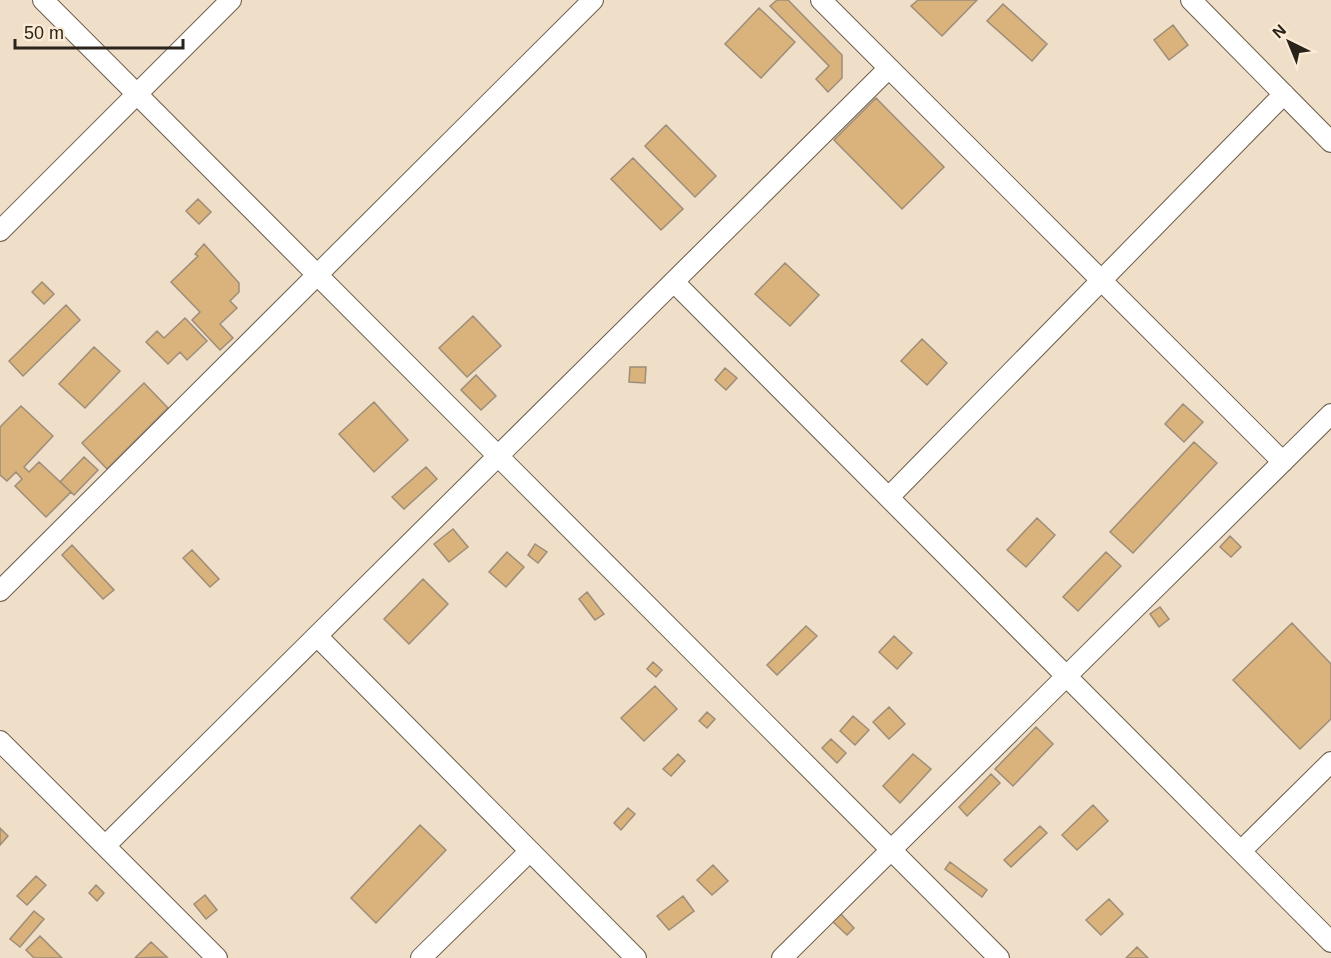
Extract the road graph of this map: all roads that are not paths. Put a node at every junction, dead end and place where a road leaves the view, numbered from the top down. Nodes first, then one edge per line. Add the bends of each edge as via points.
1 (44, 0) edge
2 (231, 0) edge
3 (593, 0) edge
4 (821, 0) edge
5 (1191, 0) edge
6 (889, 68) junction
7 (137, 94) junction
8 (1284, 94) junction
9 (1331, 142) edge
10 (0, 231) edge
11 (317, 275) junction
12 (1101, 280) junction
13 (674, 282) junction
14 (1331, 414) edge
15 (498, 456) junction
16 (1283, 462) junction
17 (889, 497) junction
18 (0, 591) edge
19 (317, 636) junction
20 (1067, 676) junction
21 (0, 741) edge
22 (1331, 762) edge
23 (105, 846) junction
24 (891, 850) junction
25 (530, 851) junction
26 (1241, 851) junction
27 (1331, 942) edge
28 (217, 958) edge
29 (421, 958) edge
30 (636, 958) edge
31 (782, 958) edge
32 (999, 958) edge

1 - 7 street
2 - 7 street
3 - 11 street
4 - 6 street
5 - 8 street
6 - 12 street
6 - 13 street
7 - 10 street
7 - 11 street
8 - 9 street
8 - 12 street
11 - 15 street
11 - 18 street
12 - 16 street
12 - 17 street
13 - 15 street
13 - 17 street
14 - 16 street
15 - 19 street
15 - 24 street
16 - 20 street
17 - 20 street
19 - 23 street
19 - 25 street
20 - 24 street
20 - 26 street
21 - 23 street
22 - 26 street
23 - 28 street
24 - 31 street
24 - 32 street
25 - 29 street
25 - 30 street
26 - 27 street

